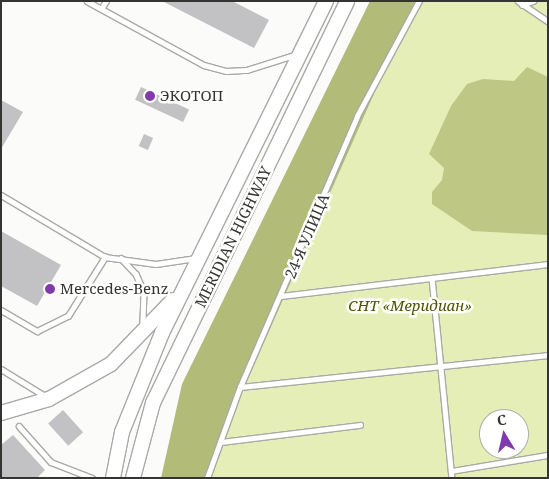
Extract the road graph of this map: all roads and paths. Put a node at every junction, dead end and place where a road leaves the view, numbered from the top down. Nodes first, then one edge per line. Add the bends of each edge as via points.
1 (87, 1) edge
2 (106, 1) edge
3 (326, 1) edge
4 (347, 1) edge
5 (420, 1) edge
6 (533, 1) edge
7 (520, 3) edge
8 (101, 9) junction
9 (548, 20) edge
10 (301, 53) junction
11 (1, 195) edge
12 (106, 256) junction
13 (200, 256) junction
14 (120, 257) junction
15 (548, 264) edge
16 (432, 278) junction
17 (184, 288) junction
18 (282, 296) junction
19 (1, 310) edge
20 (142, 333) junction
21 (548, 355) edge
22 (440, 366) junction
23 (1, 369) edge
24 (240, 386) junction
25 (48, 398) junction
26 (1, 412) edge
27 (360, 425) dead end
28 (19, 426) dead end
29 (221, 442) junction
30 (548, 455) edge
31 (451, 471) junction
32 (92, 478) edge
33 (113, 478) edge
34 (134, 478) edge
35 (207, 478) edge
36 (452, 478) edge

1 - 8 lane
2 - 8 lane
3 - 10 main road, MERIDIAN HIGHWAY
4 - 34 main road, MERIDIAN HIGHWAY via 152,403
5 - 18 lane, 24-Я УЛИЦА via 357,116
6 - 7 lane
7 - 9 lane
8 - 10 lane via 204,65 226,71 247,70
10 - 13 main road, MERIDIAN HIGHWAY
11 - 12 lane
12 - 14 lane
12 - 19 lane via 68,316 37,331
13 - 14 lane via 156,264
13 - 17 main road, MERIDIAN HIGHWAY
14 - 20 lane via 136,274 144,292
15 - 16 lane
16 - 18 lane
16 - 22 lane
17 - 20 main road, MERIDIAN HIGHWAY
17 - 33 main road, MERIDIAN HIGHWAY via 135,395
18 - 24 lane, 24-Я УЛИЦА
20 - 25 main road, MERIDIAN HIGHWAY via 111,364
21 - 22 lane
22 - 24 lane
22 - 31 lane
23 - 25 lane
24 - 29 lane, 24-Я УЛИЦА
25 - 26 main road, MERIDIAN HIGHWAY
27 - 29 lane
28 - 32 lane via 51,462
29 - 35 lane, 24-Я УЛИЦА
30 - 31 lane
31 - 36 lane

